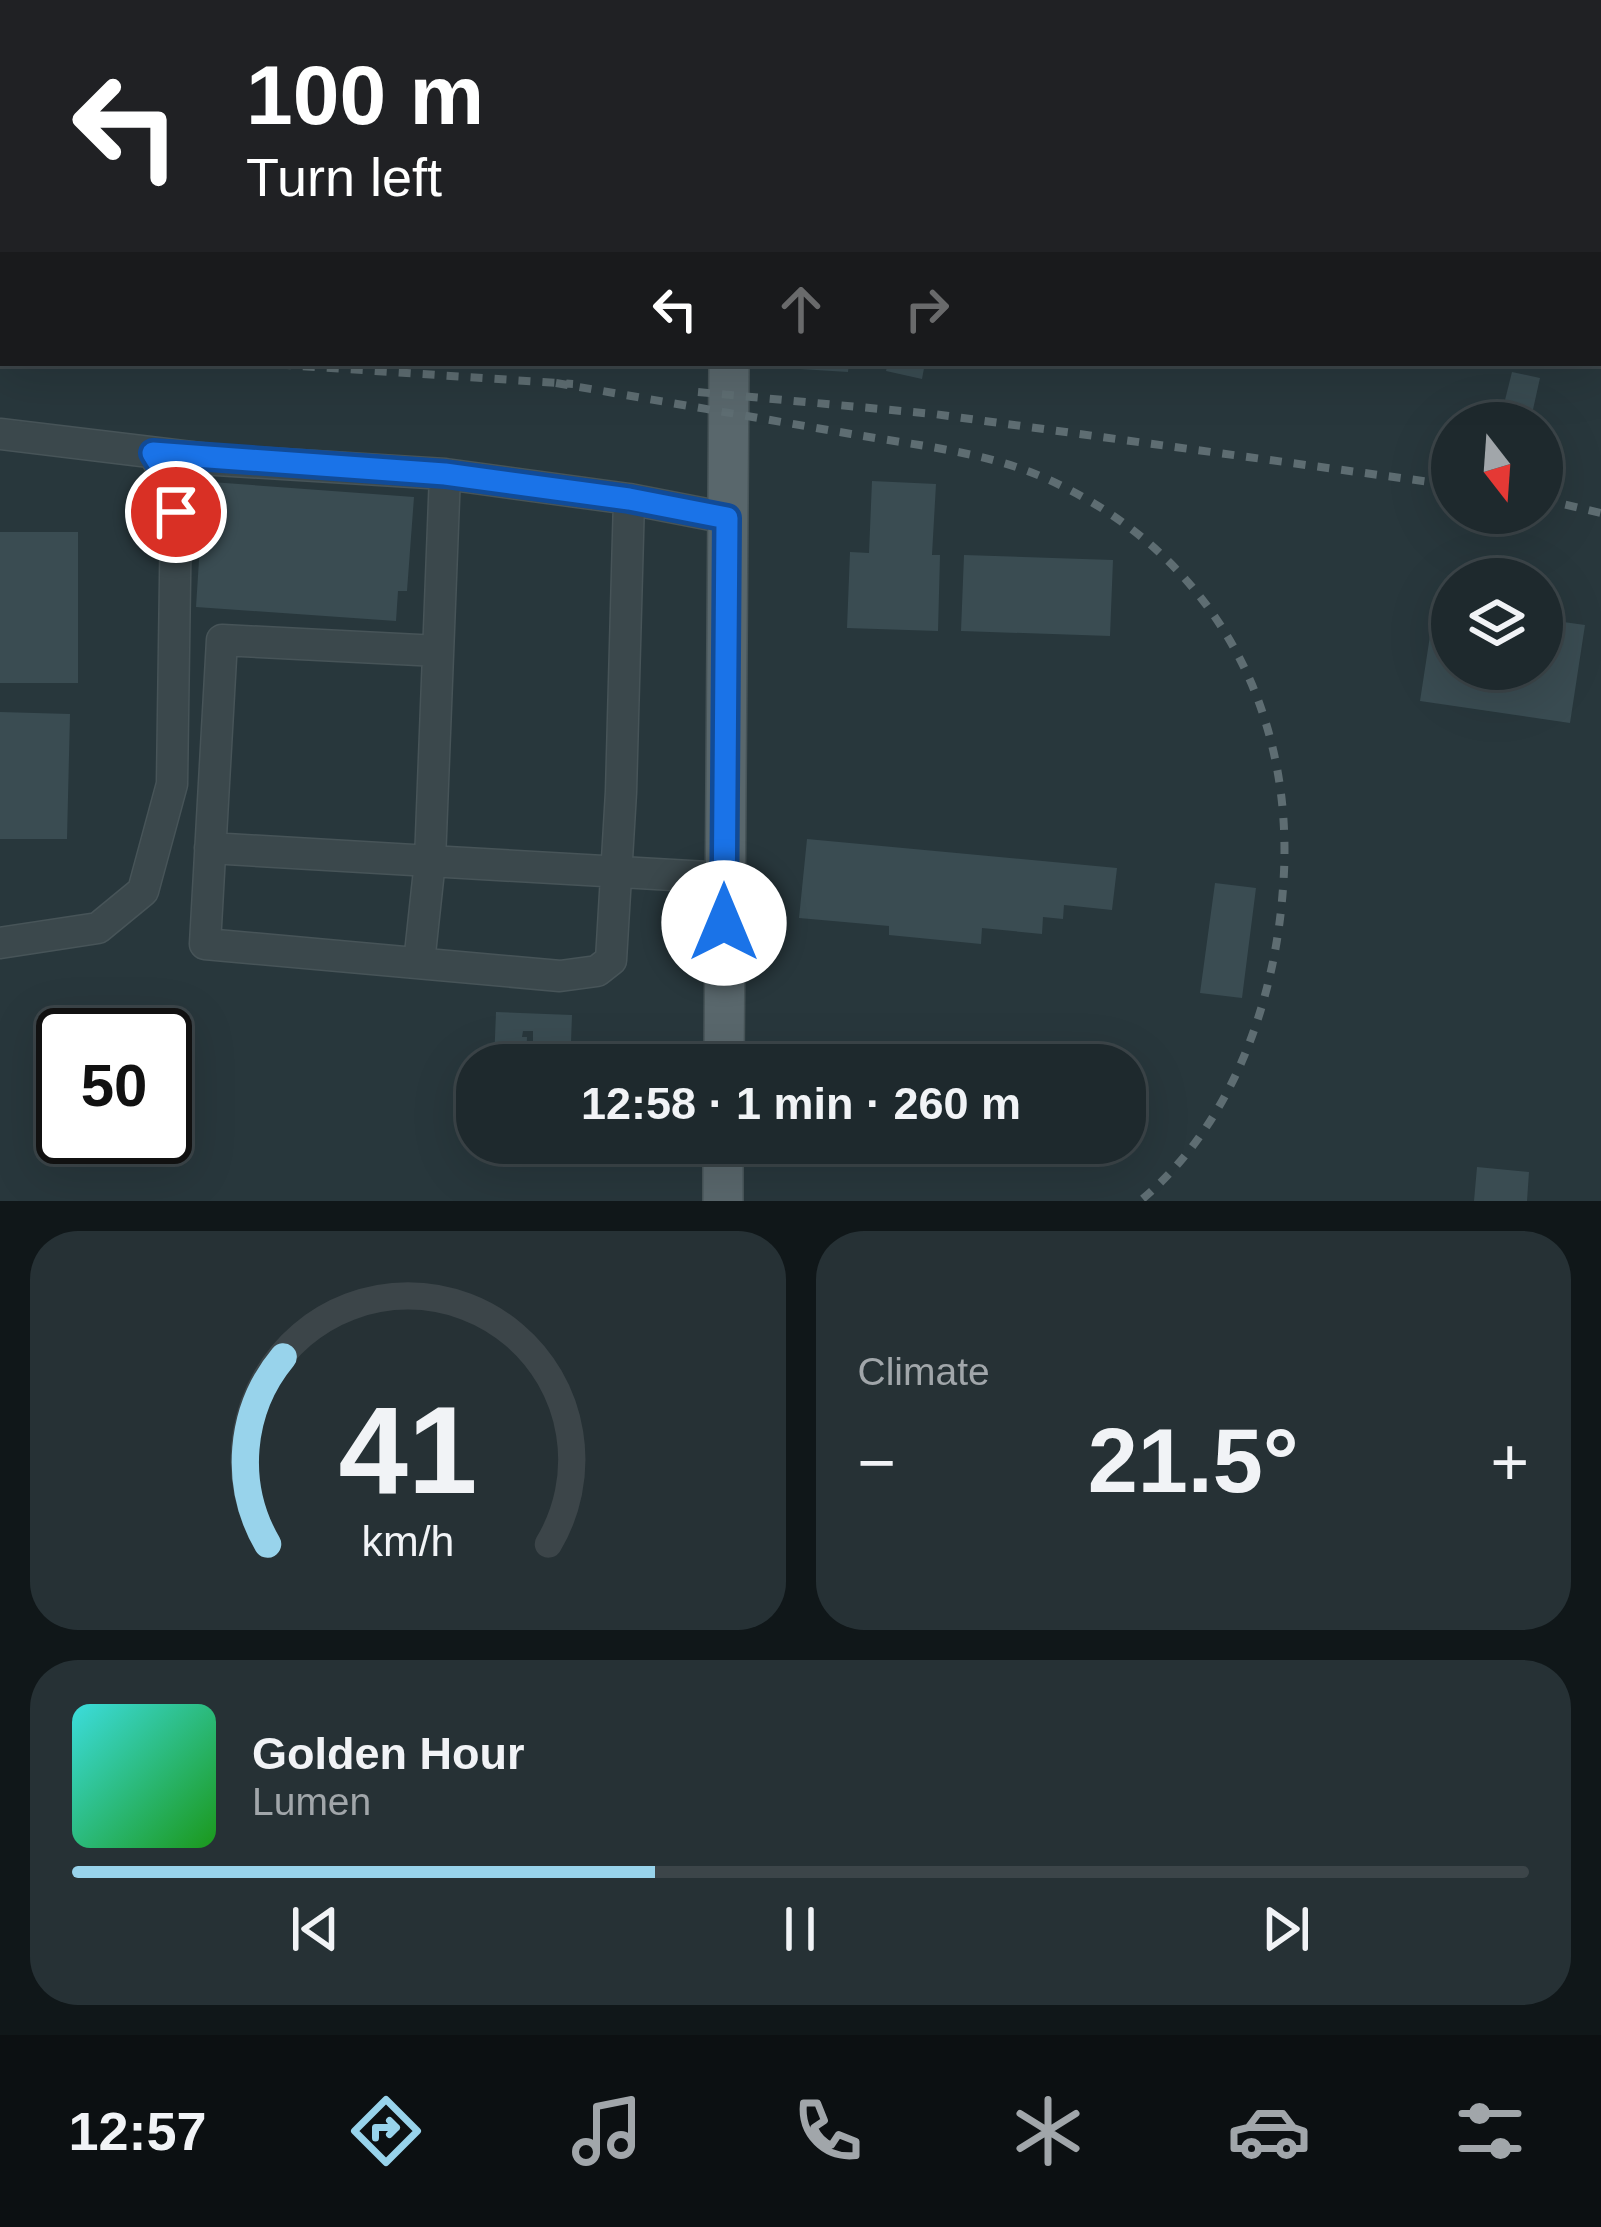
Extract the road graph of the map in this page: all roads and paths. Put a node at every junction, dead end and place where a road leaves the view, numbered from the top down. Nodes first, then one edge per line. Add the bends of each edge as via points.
1 (729, 366) edge
2 (0, 434) edge
3 (153, 453) junction
4 (445, 474) junction
5 (629, 499) junction
6 (727, 518) junction
7 (438, 651) junction
8 (210, 848) junction
9 (430, 861) junction
10 (617, 872) junction
11 (725, 878) junction
12 (0, 943) edge
13 (419, 963) junction
14 (724, 1044) edge
15 (723, 1164) edge
16 (723, 1201) edge

1 - 6 main road
2 - 3 lane
3 - 4 lane
3 - 12 lane via 176,512 172,784 143,891 98,928
4 - 5 lane
4 - 7 lane
5 - 6 lane
5 - 10 lane
6 - 11 main road
7 - 8 lane via 222,640
7 - 9 lane
8 - 9 lane
8 - 13 lane via 205,944
9 - 10 lane
9 - 13 lane
10 - 11 lane
10 - 13 lane via 611,960 597,971 560,976
11 - 14 main road
15 - 16 main road

